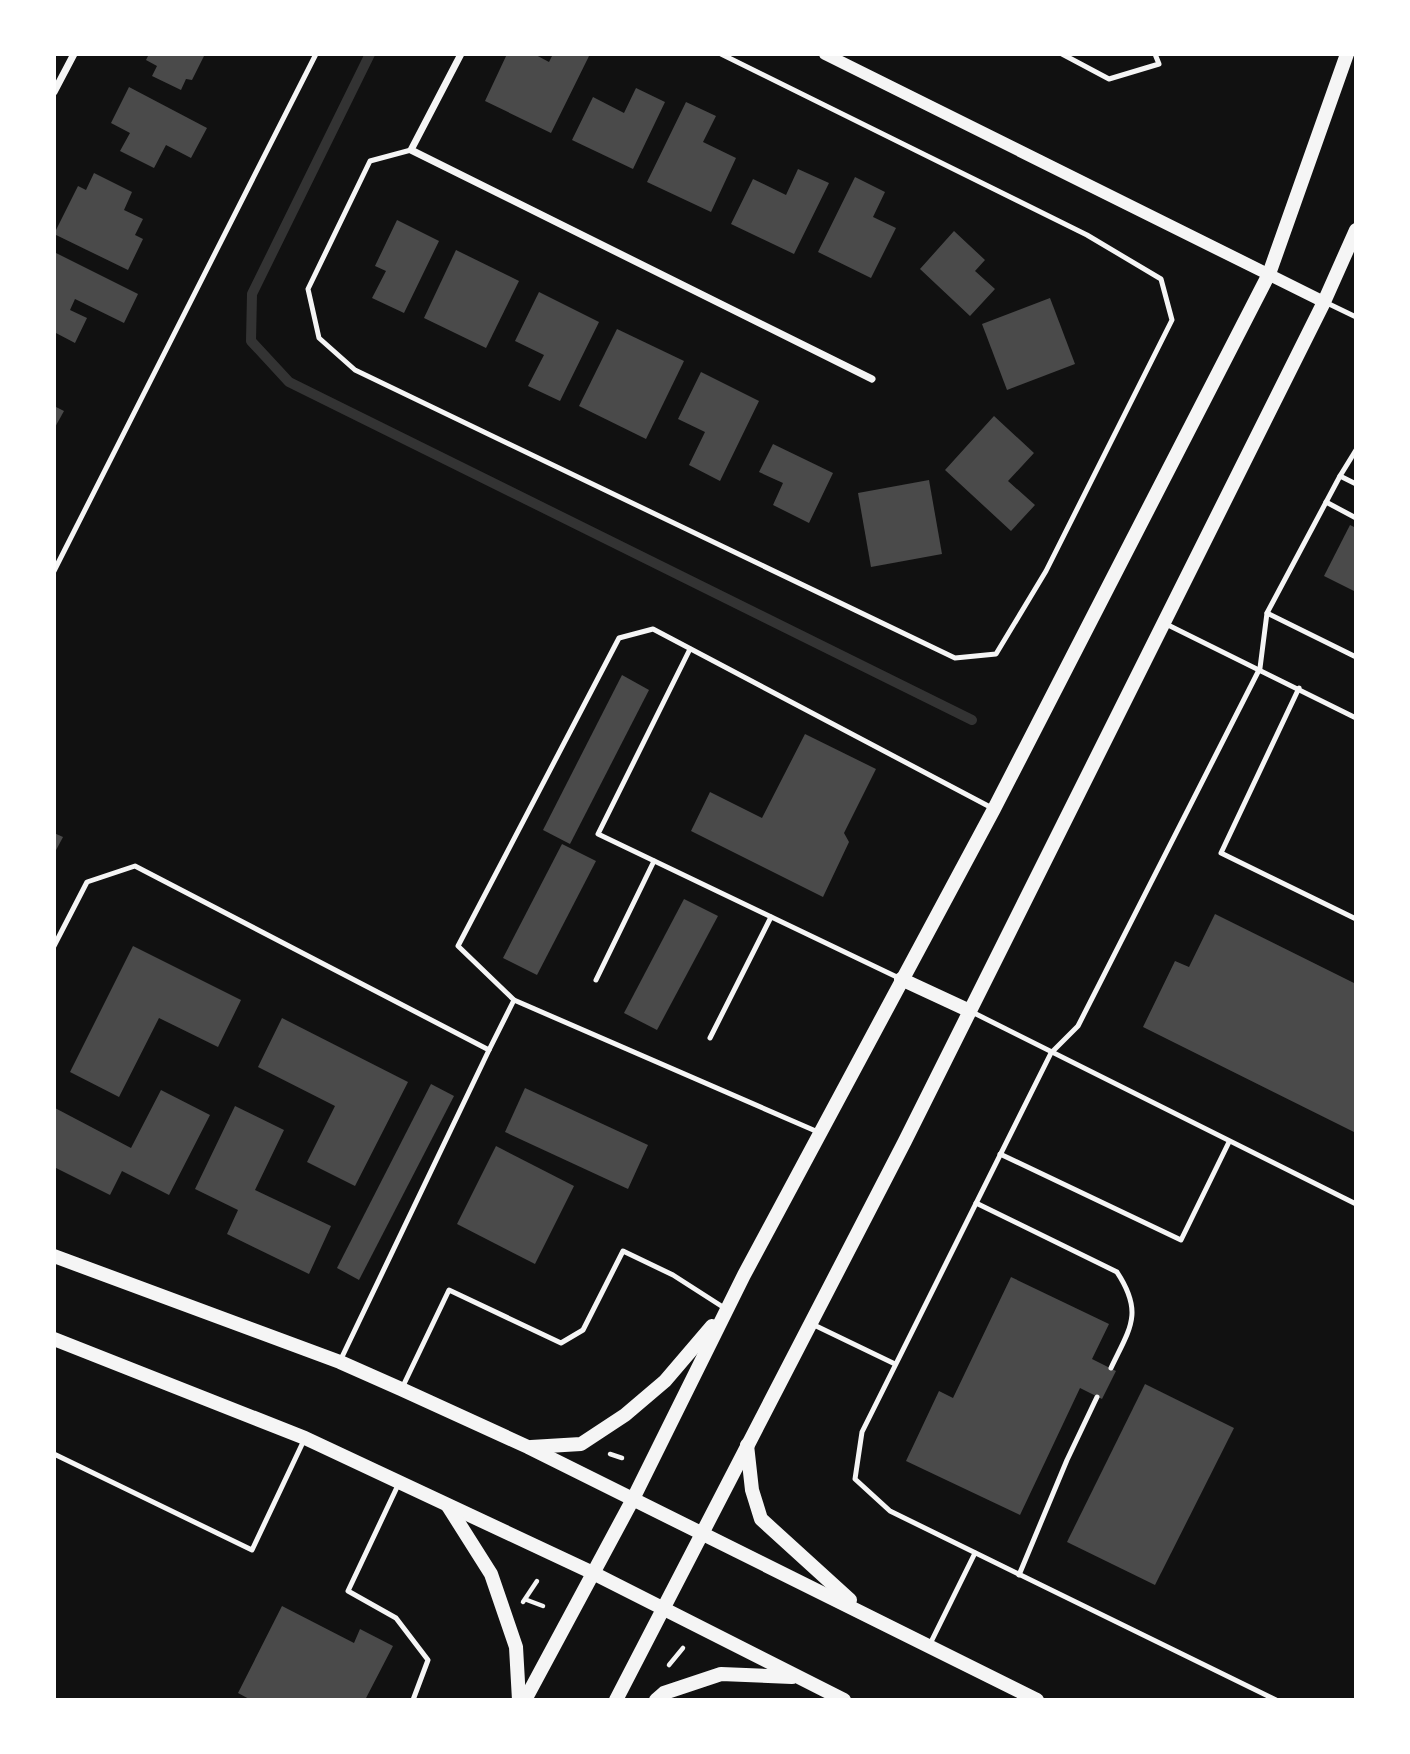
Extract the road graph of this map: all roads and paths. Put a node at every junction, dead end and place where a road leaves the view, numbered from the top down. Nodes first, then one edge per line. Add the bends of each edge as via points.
1 (74, 54) edge
2 (316, 54) edge
3 (461, 54) edge
4 (721, 54) edge
5 (825, 54) edge
6 (1062, 54) edge
7 (1155, 54) edge
8 (1347, 54) edge
9 (54, 92) edge
10 (411, 150) junction
11 (1356, 230) edge
12 (1269, 274) junction
13 (1324, 302) junction
14 (1356, 317) edge
15 (872, 379) dead end
16 (1356, 450) edge
17 (1353, 459) edge
18 (1340, 476) junction
19 (1356, 484) edge
20 (1326, 502) junction
21 (1356, 518) edge
22 (54, 571) edge
23 (1267, 613) junction
24 (1164, 623) junction
25 (690, 649) junction
26 (1356, 657) edge
27 (1260, 668) junction
28 (1299, 688) junction
29 (1356, 718) edge
30 (994, 809) junction
31 (654, 861) junction
32 (771, 917) junction
33 (1356, 919) edge
34 (54, 946) edge
35 (901, 979) junction
36 (596, 980) dead end
37 (514, 1000) junction
38 (970, 1011) junction
39 (710, 1038) dead end
40 (489, 1050) junction
41 (1051, 1053) junction
42 (821, 1133) junction
43 (1230, 1142) junction
44 (1000, 1154) junction
45 (976, 1203) junction
46 (1356, 1204) edge
47 (54, 1256) edge
48 (726, 1308) junction
49 (809, 1322) junction
50 (54, 1339) edge
51 (340, 1362) junction
52 (895, 1364) junction
53 (1111, 1368) dead end
54 (401, 1389) junction
55 (1097, 1397) dead end
56 (305, 1438) junction
57 (747, 1443) junction
58 (528, 1447) junction
59 (54, 1454) edge
60 (622, 1458) dead end
61 (605, 1463) dead end
62 (399, 1482) junction
63 (633, 1499) junction
64 (447, 1504) junction
65 (700, 1532) junction
66 (975, 1553) junction
67 (591, 1572) junction
68 (1019, 1575) junction
69 (537, 1581) dead end
70 (527, 1600) junction
71 (543, 1606) dead end
72 (662, 1606) junction
73 (514, 1608) dead end
74 (863, 1612) junction
75 (929, 1647) junction
76 (683, 1648) dead end
77 (661, 1661) dead end
78 (799, 1678) junction
79 (413, 1700) edge
80 (519, 1700) edge
81 (525, 1700) edge
82 (616, 1700) edge
83 (656, 1700) edge
84 (844, 1700) edge
85 (1037, 1700) edge
86 (1276, 1700) edge

1 - 9 street
2 - 22 lane
3 - 10 street
4 - 10 lane via 1087,235 1161,279 1172,320 1046,571 996,654 955,658 355,370 319,338 308,289 370,161
5 - 12 street
6 - 7 lane via 1110,79 1159,64
8 - 12 main road
10 - 15 street
11 - 13 main road
12 - 13 street
12 - 30 main road
13 - 14 lane
13 - 24 main road
16 - 17 lane
17 - 18 lane
18 - 19 lane
18 - 20 lane
20 - 21 lane
20 - 23 lane
23 - 26 lane
23 - 27 lane
24 - 27 lane
24 - 38 main road
25 - 30 lane
25 - 31 lane via 598,834
25 - 37 lane via 653,629 619,638 458,946
27 - 28 lane
27 - 41 lane via 1079,1026
28 - 29 lane
28 - 33 lane via 1221,853
30 - 35 main road
31 - 32 lane
31 - 36 lane
32 - 35 lane
32 - 39 lane
34 - 40 lane via 87,882 135,866
35 - 38 main road
35 - 42 main road
37 - 40 lane
37 - 42 lane
38 - 41 lane
38 - 49 main road
40 - 51 lane
41 - 43 lane
41 - 44 lane
42 - 48 main road
43 - 44 lane via 1181,1240
43 - 46 lane
44 - 45 lane
45 - 52 lane
45 - 53 lane via 1116,1272 1128,1289 1133,1322
47 - 51 main road
48 - 54 lane via 623,1251 583,1329 561,1343 449,1290
48 - 58 main road via 665,1381 625,1415 581,1444
48 - 63 main road
49 - 52 lane
49 - 57 main road
50 - 56 main road
51 - 54 main road
52 - 66 lane via 862,1432 855,1479 890,1511
54 - 58 main road
55 - 68 lane
56 - 59 lane via 252,1550
56 - 62 main road
57 - 65 main road
57 - 74 main road via 752,1490 761,1519
58 - 63 main road
60 - 61 path via 611,1453
62 - 64 main road
62 - 79 lane via 348,1591 396,1618 428,1660
63 - 65 main road
63 - 67 main road
64 - 67 main road
64 - 80 main road via 491,1574 516,1647
65 - 72 main road
65 - 74 main road
66 - 68 lane
66 - 75 lane
67 - 72 main road
67 - 81 main road
68 - 86 lane
69 - 70 path
70 - 71 path
70 - 73 path
72 - 78 main road
72 - 82 main road
74 - 75 main road
75 - 85 main road
76 - 77 path via 670,1665
78 - 83 main road via 721,1674 664,1693
78 - 84 main road

